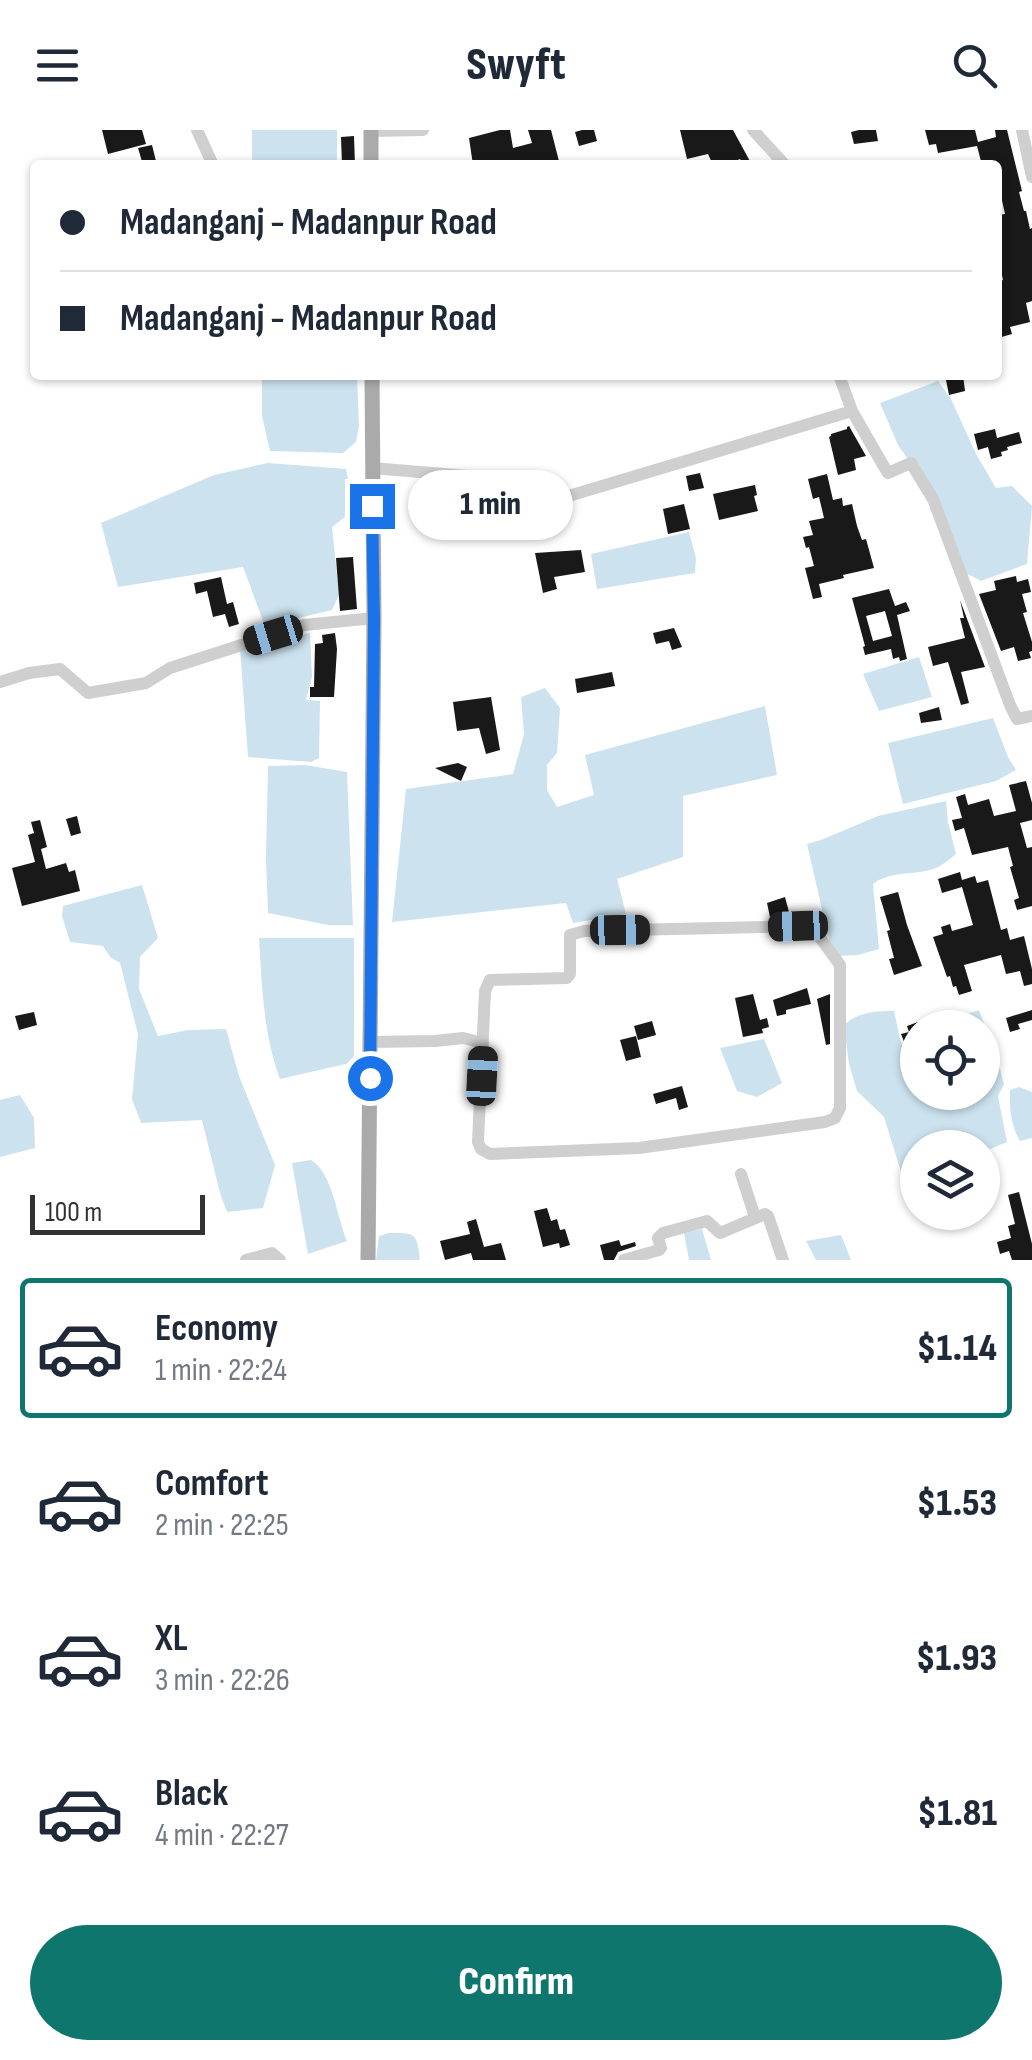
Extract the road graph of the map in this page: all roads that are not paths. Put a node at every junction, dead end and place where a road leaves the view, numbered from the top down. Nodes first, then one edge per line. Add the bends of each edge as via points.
1 (197, 130) edge
2 (424, 130) edge
3 (753, 130) edge
4 (1022, 130) edge
5 (371, 131) edge
6 (211, 160) edge
7 (371, 160) edge
8 (781, 160) edge
9 (1032, 177) edge
10 (372, 380) edge
11 (841, 380) edge
12 (852, 411) junction
13 (372, 468) junction
14 (374, 618) junction
15 (0, 682) edge
16 (1032, 716) edge
17 (370, 1042) junction
18 (483, 1043) junction
19 (741, 1174) dead end
20 (755, 1217) junction
21 (246, 1260) edge
22 (280, 1260) edge
23 (368, 1260) edge
24 (624, 1260) edge
25 (782, 1260) edge

1 - 6 street
2 - 5 street
3 - 8 street
4 - 9 street
5 - 7 main road
10 - 13 main road
11 - 12 street
12 - 13 street via 562,498 504,479
12 - 16 street via 888,472 910,463 926,487 1010,706 1017,719
13 - 14 main road
14 - 15 street via 304,626 170,668 146,683 88,693 60,669
14 - 17 main road
17 - 18 street
17 - 23 main road
18 - 18 street via 478,1142 490,1154 639,1148 825,1122 840,1108 840,965 808,926 584,931 570,935 567,978 490,980
19 - 20 street
20 - 24 street via 720,1233 708,1221 663,1233 660,1250
20 - 25 street via 768,1216
21 - 22 street via 272,1252

